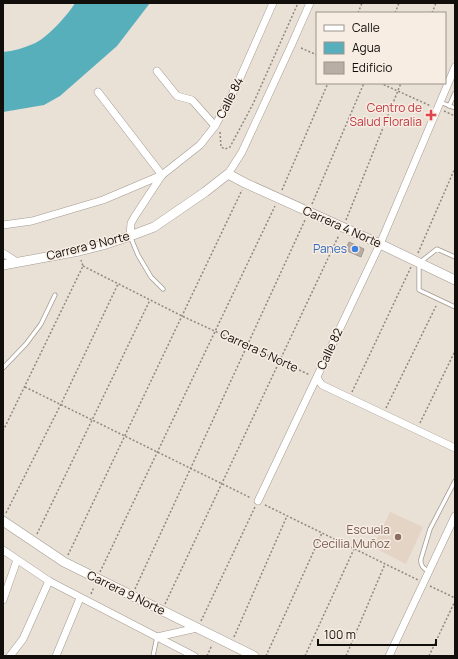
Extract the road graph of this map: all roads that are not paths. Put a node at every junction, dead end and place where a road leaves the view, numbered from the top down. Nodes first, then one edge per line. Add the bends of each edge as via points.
1 (273, 3) edge
2 (310, 3) edge
3 (455, 67) edge
4 (157, 71) dead end
5 (98, 92) dead end
6 (455, 93) edge
7 (439, 105) junction
8 (450, 106) junction
9 (455, 108) edge
10 (215, 126) junction
11 (228, 174) junction
12 (162, 175) junction
13 (3, 225) edge
14 (130, 236) junction
15 (380, 244) junction
16 (3, 253) edge
17 (455, 257) edge
18 (17, 262) junction
19 (3, 265) edge
20 (415, 265) junction
21 (455, 280) edge
22 (163, 289) dead end
23 (54, 295) dead end
24 (455, 307) edge
25 (3, 368) edge
26 (317, 378) junction
27 (455, 448) edge
28 (455, 481) edge
29 (258, 501) road end
30 (455, 516) edge
31 (3, 521) edge
32 (3, 550) edge
33 (17, 560) junction
34 (428, 572) junction
35 (49, 581) junction
36 (80, 598) junction
37 (3, 600) edge
38 (197, 628) junction
39 (157, 637) junction
40 (10, 656) edge
41 (56, 656) edge
42 (153, 656) edge
43 (194, 656) edge
44 (254, 656) edge
45 (389, 656) edge

1 - 10 street, Calle 84 via 236,87
2 - 11 street via 242,152
3 - 7 street, Calle 82
4 - 10 street via 177,96 192,100
5 - 12 street
6 - 8 lane
7 - 8 lane
7 - 15 street, Calle 82
8 - 9 lane
10 - 12 street, Calle 84 via 200,145
11 - 14 street, Carrera 9 Norte via 170,217 154,227
11 - 15 street, Carrera 4 Norte
12 - 13 street via 103,200 32,220
12 - 14 street via 135,216
14 - 18 street, Carrera 9 Norte via 79,251
14 - 22 lane via 150,277
15 - 20 street, Carrera 4 Norte
15 - 26 street, Calle 82
16 - 18 street
17 - 20 lane via 438,249
18 - 19 street, Carrera 9 Norte
20 - 21 street, Carrera 4 Norte
20 - 24 lane via 419,290
23 - 25 lane via 41,324
26 - 27 street via 322,385
26 - 29 street, Calle 82
28 - 34 lane via 430,529 420,559 422,567
30 - 34 street
31 - 38 street, Carrera 9 Norte via 64,562
32 - 33 street, Carrera 9 Norte
33 - 35 street, Carrera 9 Norte
33 - 37 street
34 - 45 street
35 - 36 street, Carrera 9 Norte
35 - 40 street via 23,639
36 - 39 street, Carrera 9 Norte
36 - 41 street
38 - 39 street
38 - 44 street, Carrera 9 Norte
39 - 42 lane
39 - 43 street, Carrera 9 Norte

